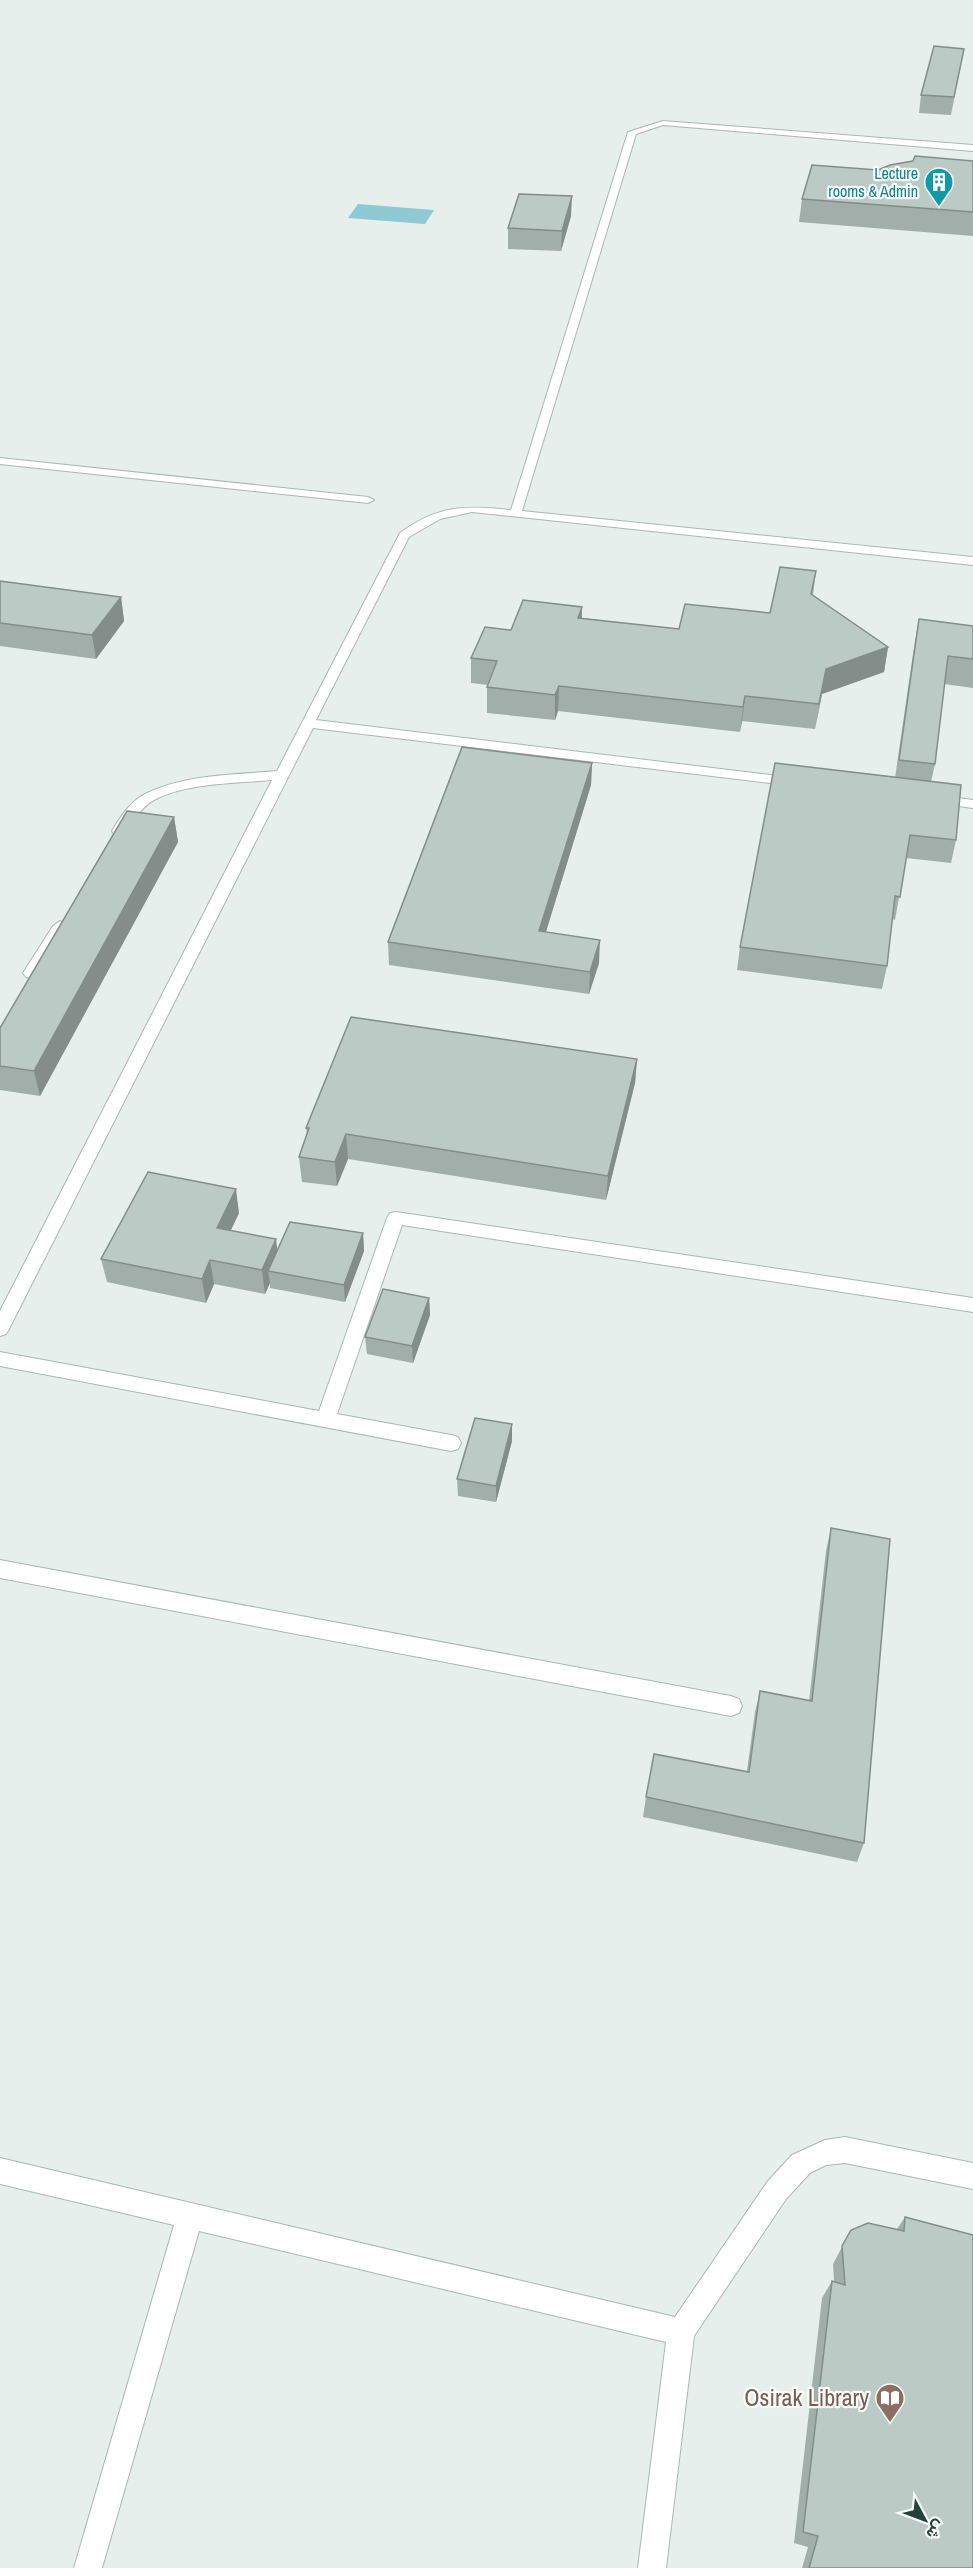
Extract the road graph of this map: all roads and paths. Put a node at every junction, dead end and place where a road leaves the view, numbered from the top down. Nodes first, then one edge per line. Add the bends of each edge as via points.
1 (973, 148) edge
2 (0, 461) edge
3 (368, 500) dead end
4 (516, 513) junction
5 (973, 561) edge
6 (308, 723) junction
7 (282, 775) junction
8 (807, 783) edge
9 (926, 798) edge
10 (973, 804) edge
11 (109, 846) edge
12 (67, 915) edge
13 (31, 973) edge
14 (973, 1305) edge
15 (0, 1329) edge
16 (0, 1359) edge
17 (326, 1419) junction
18 (451, 1443) dead end
19 (0, 1569) edge
20 (731, 1706) dead end
21 (0, 2171) edge
22 (973, 2176) edge
23 (190, 2216) junction
24 (681, 2332) junction
25 (88, 2568) edge
26 (652, 2568) edge

1 - 4 lane via 663,123 632,132
2 - 3 lane
4 - 5 lane
4 - 6 lane via 454,510 416,525 404,535
6 - 7 lane
6 - 8 lane
7 - 11 lane via 195,783 149,797 127,817
7 - 15 lane
9 - 10 lane
12 - 13 lane
14 - 17 lane via 396,1218
16 - 17 lane
17 - 18 lane
19 - 20 lane
21 - 23 lane
22 - 24 lane via 845,2150 825,2153 801,2164 777,2190
23 - 24 lane
23 - 25 lane
24 - 26 lane

